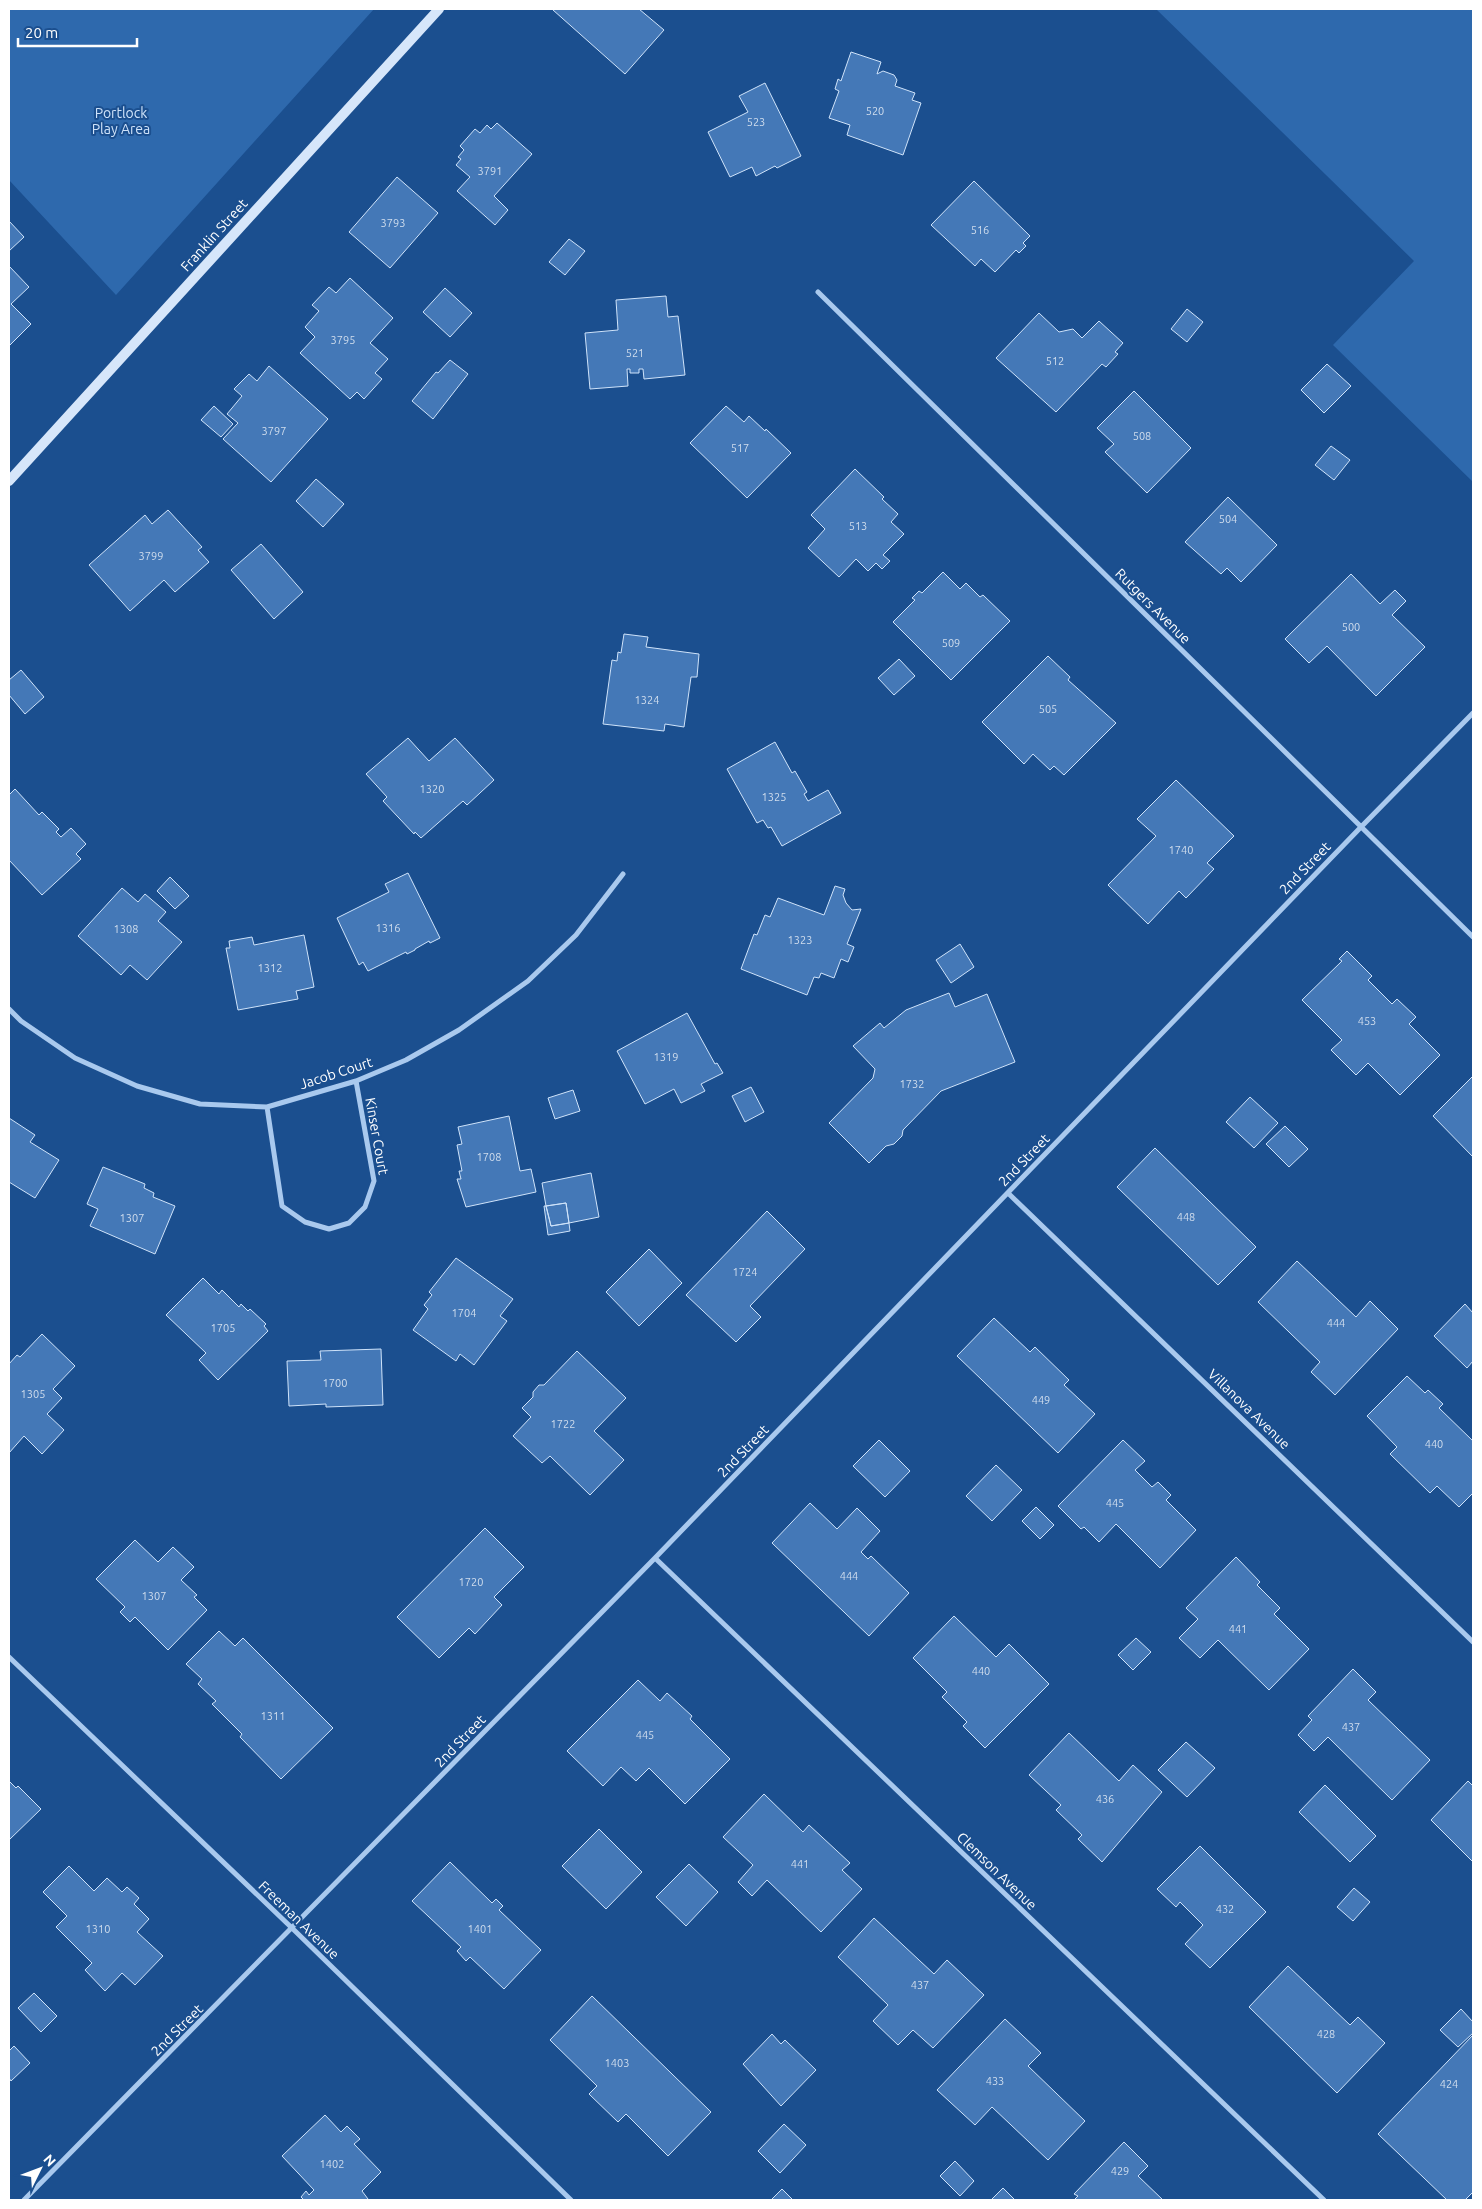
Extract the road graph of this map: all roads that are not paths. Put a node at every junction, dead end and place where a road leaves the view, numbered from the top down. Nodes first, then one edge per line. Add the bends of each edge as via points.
1 (440, 9) edge
2 (818, 292) dead end
3 (9, 481) edge
4 (1473, 713) edge
5 (1361, 826) junction
6 (622, 874) dead end
7 (1473, 937) edge
8 (9, 1009) edge
9 (356, 1081) junction
10 (267, 1107) junction
11 (1008, 1193) junction
12 (655, 1558) junction
13 (1473, 1642) edge
14 (9, 1657) edge
15 (293, 1929) junction
16 (24, 2200) edge
17 (571, 2200) edge
18 (1324, 2200) edge

1 - 3 street, Franklin Street
2 - 5 street, Rutgers Avenue
4 - 5 street, 2nd Street
5 - 7 street, Rutgers Avenue
5 - 11 street, 2nd Street
6 - 9 street, Jacob Court via 576,934 528,980 459,1030 406,1060
8 - 10 street, Jacob Court via 75,1058 137,1086 200,1104
9 - 10 street, Jacob Court
9 - 10 street, Kinser Court via 374,1181 365,1207 349,1223 329,1229 305,1222 282,1206
11 - 12 street, 2nd Street
11 - 13 street, Villanova Avenue
12 - 15 street, 2nd Street
12 - 18 street, Clemson Avenue
14 - 15 street, Freeman Avenue
15 - 16 street, 2nd Street
15 - 17 street, Freeman Avenue

